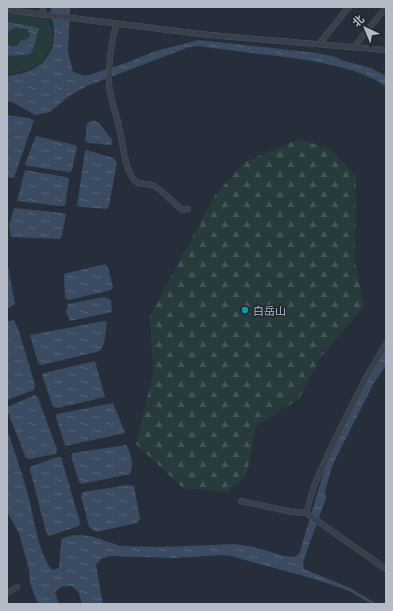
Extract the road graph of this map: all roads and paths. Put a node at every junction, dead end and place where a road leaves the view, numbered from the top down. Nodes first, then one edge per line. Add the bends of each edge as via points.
1 (43, 7) edge
2 (349, 7) edge
3 (386, 7) edge
4 (7, 9) edge
5 (42, 15) junction
6 (117, 24) junction
7 (319, 44) junction
8 (354, 47) junction
9 (386, 50) edge
10 (188, 209) dead end
11 (386, 344) edge
12 (241, 501) dead end
13 (308, 515) junction
14 (386, 569) edge
15 (17, 587) dead end
16 (7, 593) edge

1 - 5 street
2 - 7 street
3 - 8 street
4 - 5 street
5 - 6 street
6 - 7 street
6 - 10 street via 113,34 110,93 131,176 139,183 154,186 182,210
7 - 8 street
8 - 9 street
11 - 13 street via 368,374 315,483
12 - 13 street
13 - 14 street
15 - 16 street

